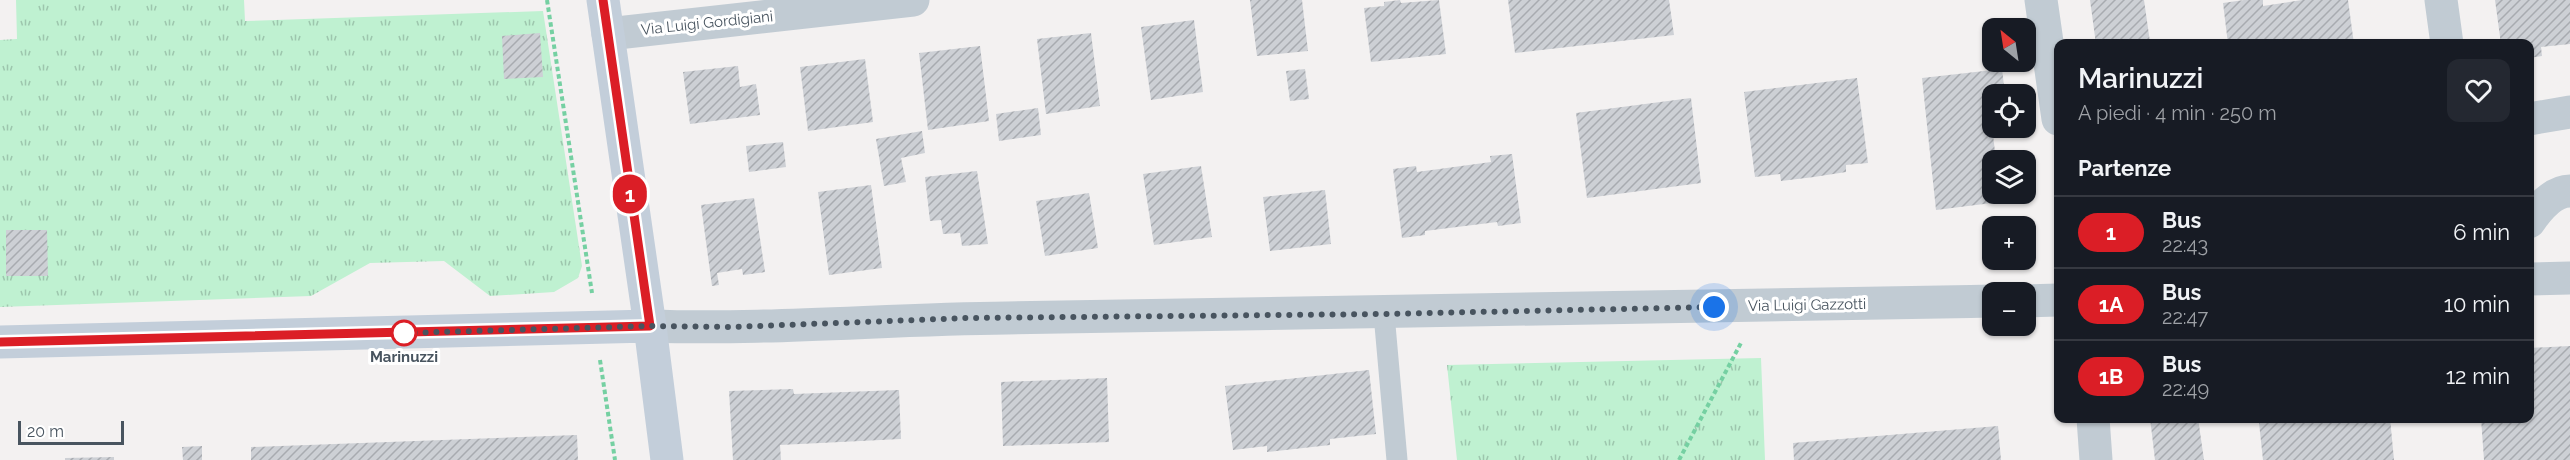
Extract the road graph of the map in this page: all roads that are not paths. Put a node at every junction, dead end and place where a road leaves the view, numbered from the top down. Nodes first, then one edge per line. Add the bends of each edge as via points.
1 (603, 0) edge
2 (913, 0) edge
3 (2041, 0) edge
4 (2441, 0) edge
5 (608, 34) junction
6 (2445, 39) edge
7 (2054, 91) edge
8 (2570, 112) edge
9 (2534, 118) edge
10 (2570, 191) edge
11 (2534, 216) edge
12 (2570, 278) edge
13 (2534, 279) edge
14 (2054, 300) edge
15 (1982, 301) edge
16 (2036, 301) edge
17 (1383, 314) junction
18 (650, 326) junction
19 (0, 342) edge
20 (2093, 423) edge
21 (667, 460) edge
22 (1397, 460) edge
23 (2096, 460) edge

1 - 5 street
2 - 5 street, Via Luigi Gordigiani
3 - 7 street
4 - 6 street
5 - 18 street
8 - 9 street
10 - 11 street via 2562,191
12 - 13 street
14 - 16 street
15 - 17 street, Via Luigi Gazzotti
17 - 18 street, Via Luigi Gazzotti
17 - 22 lane
18 - 19 street
18 - 21 street
20 - 23 street

